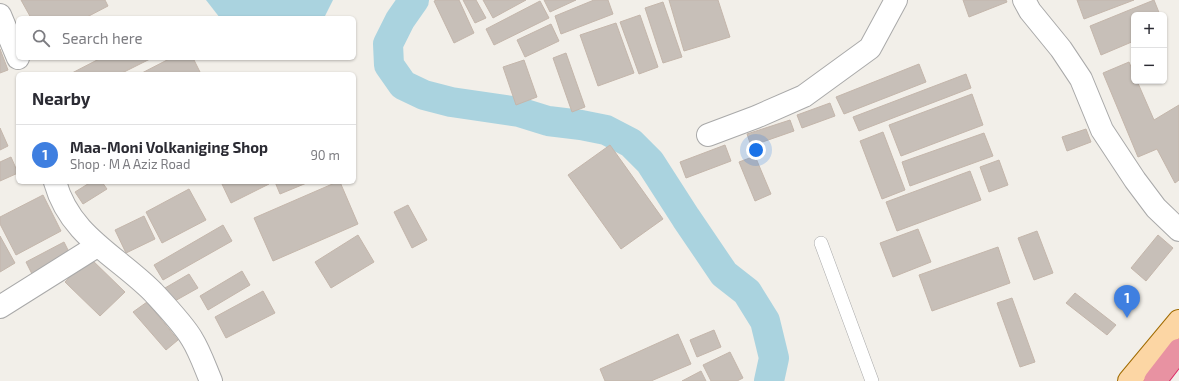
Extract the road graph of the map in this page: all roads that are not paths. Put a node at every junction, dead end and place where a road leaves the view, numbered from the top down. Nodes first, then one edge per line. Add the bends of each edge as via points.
1 (896, 0) edge
2 (1024, 0) edge
3 (0, 15) edge
4 (16, 53) edge
5 (19, 60) edge
6 (23, 72) edge
7 (708, 135) dead end
8 (55, 184) edge
9 (1179, 230) edge
10 (821, 243) dead end
11 (97, 246) junction
12 (0, 307) edge
13 (1179, 321) edge
14 (1179, 350) edge
15 (211, 381) edge
16 (872, 381) edge
17 (1129, 381) edge
18 (1155, 381) edge

1 - 7 street via 870,48 804,96
2 - 9 street via 1082,79 1102,130 1131,174 1156,208
3 - 4 street
5 - 6 street
8 - 11 street via 71,219
10 - 16 lane
11 - 12 street
11 - 15 street via 152,292 172,314 192,339
13 - 17 main road
14 - 18 highway

